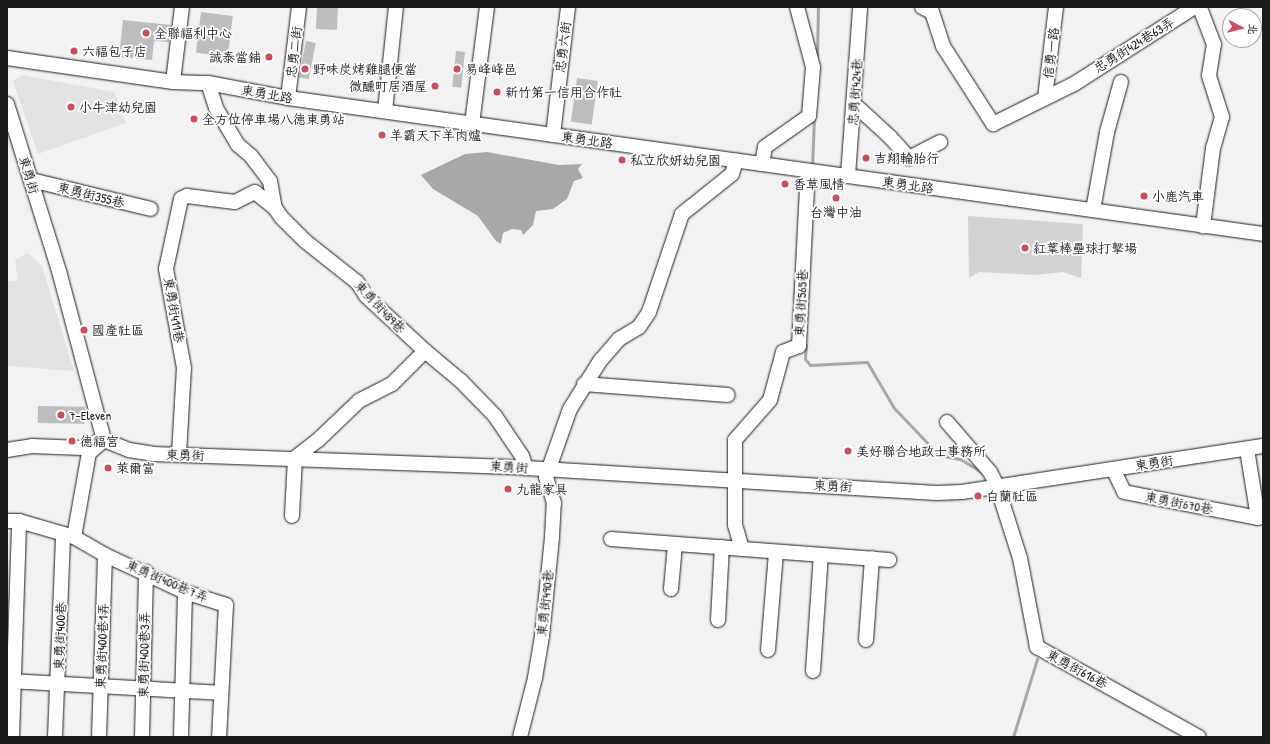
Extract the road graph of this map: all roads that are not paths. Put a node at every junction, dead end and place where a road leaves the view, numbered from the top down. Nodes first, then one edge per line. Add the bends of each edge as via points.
1 (182, 7) edge
2 (299, 7) edge
3 (396, 7) edge
4 (487, 7) edge
5 (568, 7) edge
6 (797, 7) edge
7 (860, 7) edge
8 (922, 7) edge
9 (1056, 7) edge
10 (7, 58) edge
11 (173, 82) junction
12 (1121, 82) dead end
13 (208, 83) junction
14 (288, 98) junction
15 (1045, 98) junction
16 (7, 104) edge
17 (854, 104) junction
18 (384, 111) junction
19 (472, 124) junction
20 (553, 135) junction
21 (940, 142) dead end
22 (736, 161) junction
23 (762, 164) junction
24 (812, 171) junction
25 (848, 176) junction
26 (30, 180) junction
27 (275, 208) junction
28 (151, 209) dead end
29 (1094, 210) junction
30 (1203, 226) junction
31 (1263, 234) edge
32 (425, 351) junction
33 (584, 384) junction
34 (728, 395) dead end
35 (947, 422) dead end
36 (104, 440) junction
37 (1263, 446) edge
38 (1247, 449) junction
39 (7, 450) edge
40 (179, 454) junction
41 (295, 458) junction
42 (526, 468) junction
43 (549, 469) junction
44 (1113, 469) junction
45 (734, 481) junction
46 (997, 486) junction
47 (292, 516) dead end
48 (13, 521) edge
49 (69, 536) junction
50 (611, 539) dead end
51 (675, 545) junction
52 (722, 547) junction
53 (742, 549) junction
54 (776, 552) junction
55 (105, 555) junction
56 (821, 555) junction
57 (872, 558) junction
58 (889, 560) dead end
59 (146, 572) junction
60 (671, 589) dead end
61 (185, 592) junction
62 (718, 620) dead end
63 (866, 640) dead end
64 (768, 650) dead end
65 (813, 671) dead end
66 (11, 681) edge
67 (59, 684) junction
68 (101, 685) junction
69 (144, 688) junction
70 (184, 689) junction
71 (221, 692) junction
72 (12, 737) edge
73 (55, 737) edge
74 (99, 737) edge
75 (142, 737) edge
76 (181, 737) edge
77 (219, 737) edge
78 (520, 737) edge
79 (1200, 737) edge

1 - 11 street
2 - 14 street, 忠勇二街
3 - 18 street
4 - 19 street
5 - 20 street, 忠勇六街
6 - 23 street via 813,67 809,116 765,147
7 - 17 street, 忠勇街424巷
8 - 15 street, 忠勇街424巷63弄 via 932,12 943,46 993,124
9 - 15 street, 信勇一路
10 - 11 street, 東勇北路
11 - 13 street, 東勇北路
12 - 29 street via 1107,132
13 - 14 street, 東勇北路
13 - 27 street via 216,108 238,145 251,156 270,181
14 - 18 street, 東勇北路
15 - 30 street, 忠勇街424巷63弄 via 1074,84 1193,8 1200,8 1214,44 1209,76 1222,117 1213,148
16 - 26 street, 東勇街
17 - 21 street via 909,158
17 - 25 street, 忠勇街424巷
18 - 19 street, 東勇北路
19 - 20 street, 東勇北路
20 - 22 street, 東勇北路
22 - 23 street, 東勇北路
22 - 33 street via 732,174 682,214 649,312 639,327 619,339
23 - 24 street, 東勇北路
24 - 25 street, 東勇北路
24 - 45 street, 東勇街565巷 via 799,346 783,352 770,400 735,440
25 - 29 street, 東勇北路
26 - 28 street, 東勇街355巷
26 - 36 street, 東勇街 via 59,271
27 - 32 street, 東勇街489巷 via 305,241 357,282 366,296
27 - 40 street, 東勇街411巷 via 255,192 235,202 187,196 181,199 166,270 184,368
29 - 30 street, 東勇北路
30 - 31 street, 東勇北路
32 - 41 street via 392,384 359,401
32 - 42 street, 東勇街489巷 via 461,381 495,416 522,456
33 - 34 street
33 - 43 street via 570,409
35 - 46 street via 990,472
36 - 39 street via 82,448 32,446
36 - 40 street, 東勇街 via 129,450
36 - 49 street, 東勇街400巷 via 89,453
37 - 38 street, 東勇街
38 - 44 street, 東勇街
38 - 44 street, 東勇街670巷 via 1258,518 1124,492
40 - 41 street, 東勇街
41 - 42 street, 東勇街
41 - 47 street
42 - 43 street, 東勇街
43 - 45 street, 東勇街
43 - 78 street, 東勇街490巷 via 546,477 554,503 542,636 535,678
44 - 46 street, 東勇街
45 - 46 street, 東勇街 via 936,493
45 - 53 street via 735,525
46 - 79 street, 東勇街616巷 via 1020,558 1037,647
48 - 49 street, 東勇街400巷7弄
48 - 66 street
49 - 55 street, 東勇街400巷7弄
49 - 67 street, 東勇街400巷
50 - 51 street
51 - 52 street
51 - 60 street
52 - 53 street
52 - 62 street
53 - 54 street
54 - 56 street
54 - 64 street
55 - 59 street, 東勇街400巷7弄
55 - 68 street, 東勇街400巷1弄
56 - 57 street
56 - 65 street
57 - 58 street
57 - 63 street
59 - 61 street, 東勇街400巷7弄
59 - 69 street, 東勇街400巷3弄
61 - 70 street
61 - 71 street, 東勇街400巷7弄 via 226,606
66 - 67 street
66 - 72 street
67 - 68 street
67 - 73 street, 東勇街400巷
68 - 69 street
68 - 74 street, 東勇街400巷1弄
69 - 70 street
69 - 75 street, 東勇街400巷3弄
70 - 71 street
70 - 76 street
71 - 77 street, 東勇街400巷7弄

